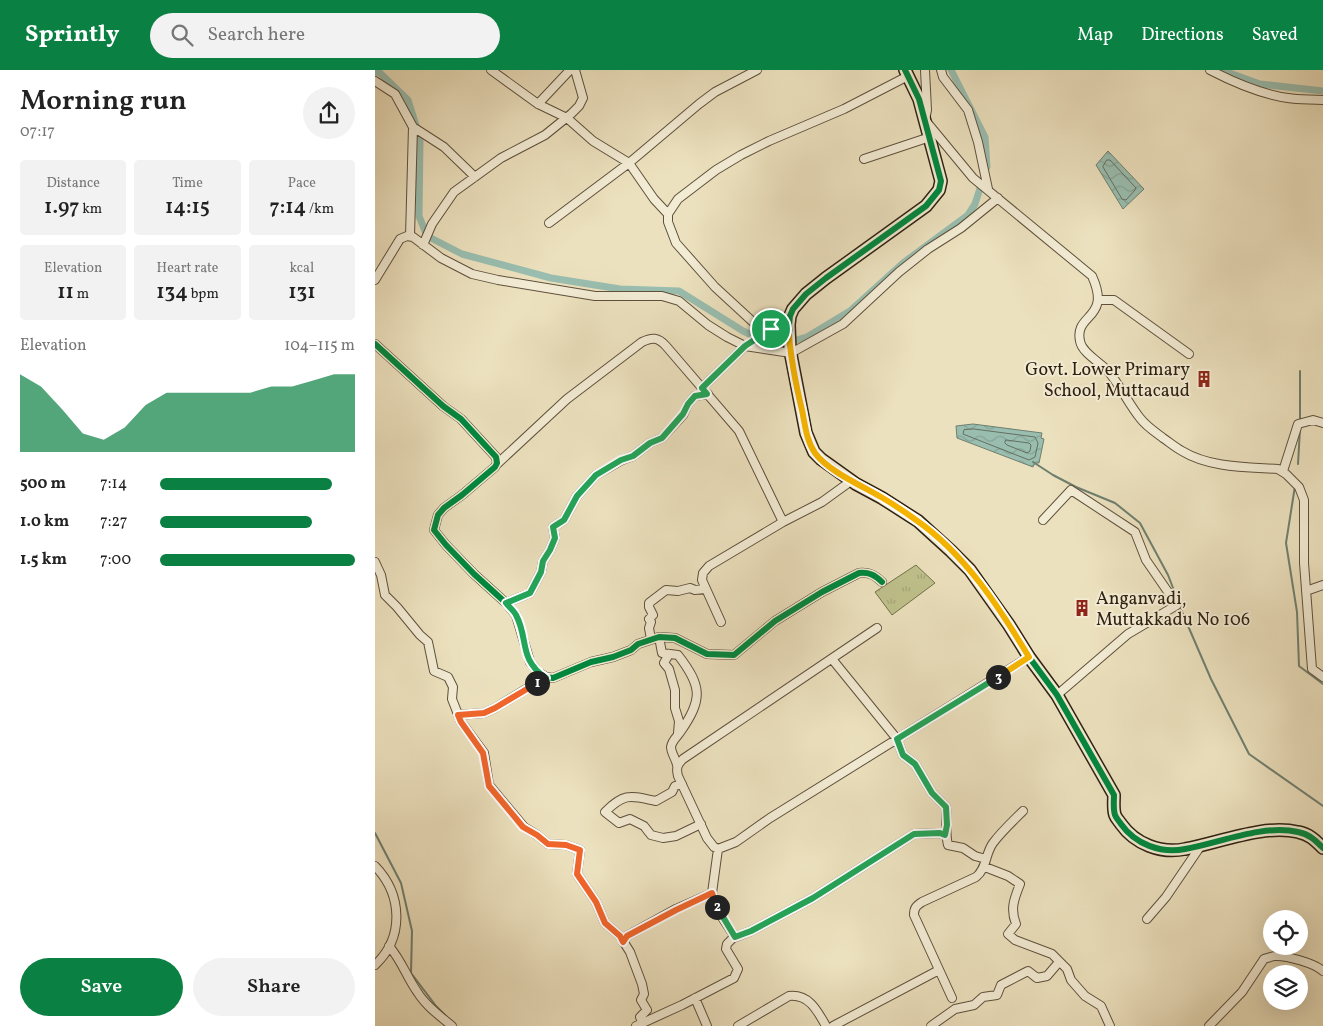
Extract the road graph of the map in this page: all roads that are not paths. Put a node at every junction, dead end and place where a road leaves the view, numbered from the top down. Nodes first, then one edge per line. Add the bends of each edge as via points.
1 (491, 70) edge
2 (570, 70) edge
3 (575, 70) edge
4 (757, 70) edge
5 (925, 70) edge
6 (941, 70) edge
7 (1211, 70) edge
8 (907, 73) edge
9 (375, 80) edge
10 (1323, 100) edge
11 (538, 104) junction
12 (567, 118) junction
13 (925, 120) junction
14 (413, 127) junction
15 (930, 137) junction
16 (864, 159) dead end
17 (629, 162) junction
18 (475, 177) junction
19 (988, 189) junction
20 (998, 198) junction
21 (668, 214) junction
22 (549, 223) dead end
23 (410, 236) junction
24 (423, 244) junction
25 (375, 280) edge
26 (1099, 300) junction
27 (771, 329) junction
28 (789, 335) junction
29 (375, 344) edge
30 (745, 346) junction
31 (790, 352) junction
32 (1189, 354) dead end
33 (702, 388) junction
34 (707, 394) junction
35 (1323, 423) edge
36 (495, 467) junction
37 (1283, 472) junction
38 (851, 481) junction
39 (1043, 520) dead end
40 (783, 522) junction
41 (375, 562) edge
42 (882, 582) dead end
43 (1323, 585) edge
44 (705, 589) junction
45 (1306, 591) junction
46 (506, 603) junction
47 (721, 622) dead end
48 (877, 628) dead end
49 (655, 638) junction
50 (669, 654) junction
51 (1029, 657) junction
52 (832, 659) junction
53 (1323, 677) edge
54 (546, 678) junction
55 (1057, 695) junction
56 (458, 715) junction
57 (678, 736) junction
58 (897, 739) junction
59 (677, 765) junction
60 (682, 784) junction
61 (1023, 810) dead end
62 (701, 824) junction
63 (945, 835) junction
64 (1202, 844) junction
65 (1323, 848) edge
66 (719, 850) junction
67 (985, 863) junction
68 (375, 866) edge
69 (712, 893) junction
70 (1147, 919) dead end
71 (735, 937) junction
72 (623, 942) junction
73 (389, 946) junction
74 (1059, 962) junction
75 (375, 965) edge
76 (939, 970) junction
77 (1323, 971) edge
78 (695, 998) junction
79 (952, 998) dead end
80 (639, 1024) edge
81 (452, 1026) edge
82 (707, 1026) edge
83 (738, 1026) edge
84 (826, 1026) edge
85 (833, 1026) edge
86 (931, 1026) edge
87 (1110, 1026) edge
88 (1209, 1026) edge

1 - 11 street
2 - 11 street
3 - 12 street via 583,98
4 - 17 street via 715,92
5 - 13 street
6 - 19 street via 968,110
7 - 10 street via 1237,84 1271,95
8 - 13 street
8 - 21 street via 844,109 741,155 678,199
9 - 14 street via 395,94
11 - 12 street
12 - 17 street via 593,141
12 - 18 street
13 - 15 street
13 - 19 street via 973,178
14 - 18 street via 444,147
14 - 23 street
15 - 16 street
15 - 28 street via 941,181 939,190 926,206 806,294 790,316
17 - 21 street
17 - 22 street
18 - 24 street via 454,192 432,224
19 - 20 street
20 - 26 street via 1092,276
20 - 31 street via 905,267 843,324
21 - 27 street via 667,222 676,242 715,287 753,322
23 - 24 street
23 - 25 street via 400,238
24 - 30 street via 441,258 472,274 498,280 595,296 671,297 708,325
26 - 32 street via 1115,300
26 - 37 street via 1095,311 1081,328 1081,346 1107,370 1142,420 1197,459
27 - 28 street
27 - 30 street
28 - 31 street
29 - 36 street via 475,433 496,457
30 - 31 street
30 - 33 street
31 - 38 street via 806,433 814,452
33 - 34 street
33 - 36 street via 660,340 650,338 567,400
34 - 40 street via 739,431
34 - 46 street via 695,396 662,438 596,475 577,496 564,520 553,527 555,538 530,593
35 - 37 street via 1313,420 1299,424
36 - 46 street via 444,508 438,515 435,530 474,574
37 - 45 street via 1299,488 1304,500
38 - 40 street via 822,502
38 - 51 street via 918,521 951,551 980,583
39 - 55 street via 1071,490 1135,532 1146,560 1177,605 1128,634
40 - 44 street via 709,566 703,573
41 - 56 street via 385,595 427,642 434,671 448,677
42 - 49 street via 865,572 859,573 775,621 734,655 707,654 675,638
43 - 45 street
44 - 47 street
44 - 49 street via 666,590 649,603 653,615 649,619 649,628
45 - 53 street via 1312,669
46 - 54 street via 516,615 530,662
48 - 52 street
49 - 50 street via 662,653
49 - 54 street via 613,657
50 - 57 street via 664,663 675,690
50 - 57 street via 678,655 695,682 698,694 694,710
51 - 55 street
51 - 58 street
52 - 58 street
52 - 59 street
54 - 56 street via 484,713
55 - 64 street via 1114,796 1115,815 1127,833 1139,842 1164,850 1184,850
56 - 72 street via 483,753 489,786 523,827 548,844 580,850 577,874 596,902 605,923
57 - 59 street via 671,750
58 - 63 street via 903,755 915,764 932,793 946,807
58 - 66 street
59 - 60 street
60 - 62 street
60 - 62 street via 655,801 630,796 605,812 619,823 630,818 644,826 651,835 663,838 676,836
61 - 67 street via 995,841
62 - 66 street via 713,847
63 - 67 street via 948,845 963,848
63 - 71 street via 914,834 813,898
64 - 65 street via 1287,830 1312,837
64 - 70 street
66 - 69 street
67 - 74 street via 1020,884 1013,901 1012,914 1016,924 1008,934 1051,954
67 - 76 street via 976,877 921,902 914,910
68 - 73 street via 393,892 397,904 397,925
69 - 71 street via 720,914
69 - 72 street via 627,936
71 - 78 street via 725,949 738,968 734,978
72 - 80 street via 644,994 641,1000 647,1010
73 - 75 street
73 - 81 street via 399,957 418,994
74 - 86 street via 1047,976 1037,978 1028,971 1001,985 997,994 983,997 974,1005 955,1009
74 - 87 street via 1085,996 1101,1006
76 - 79 street
76 - 85 street
77 - 88 street via 1295,959 1275,956 1264,959 1242,992
78 - 80 street
78 - 82 street
83 - 84 street via 795,995 813,1005

